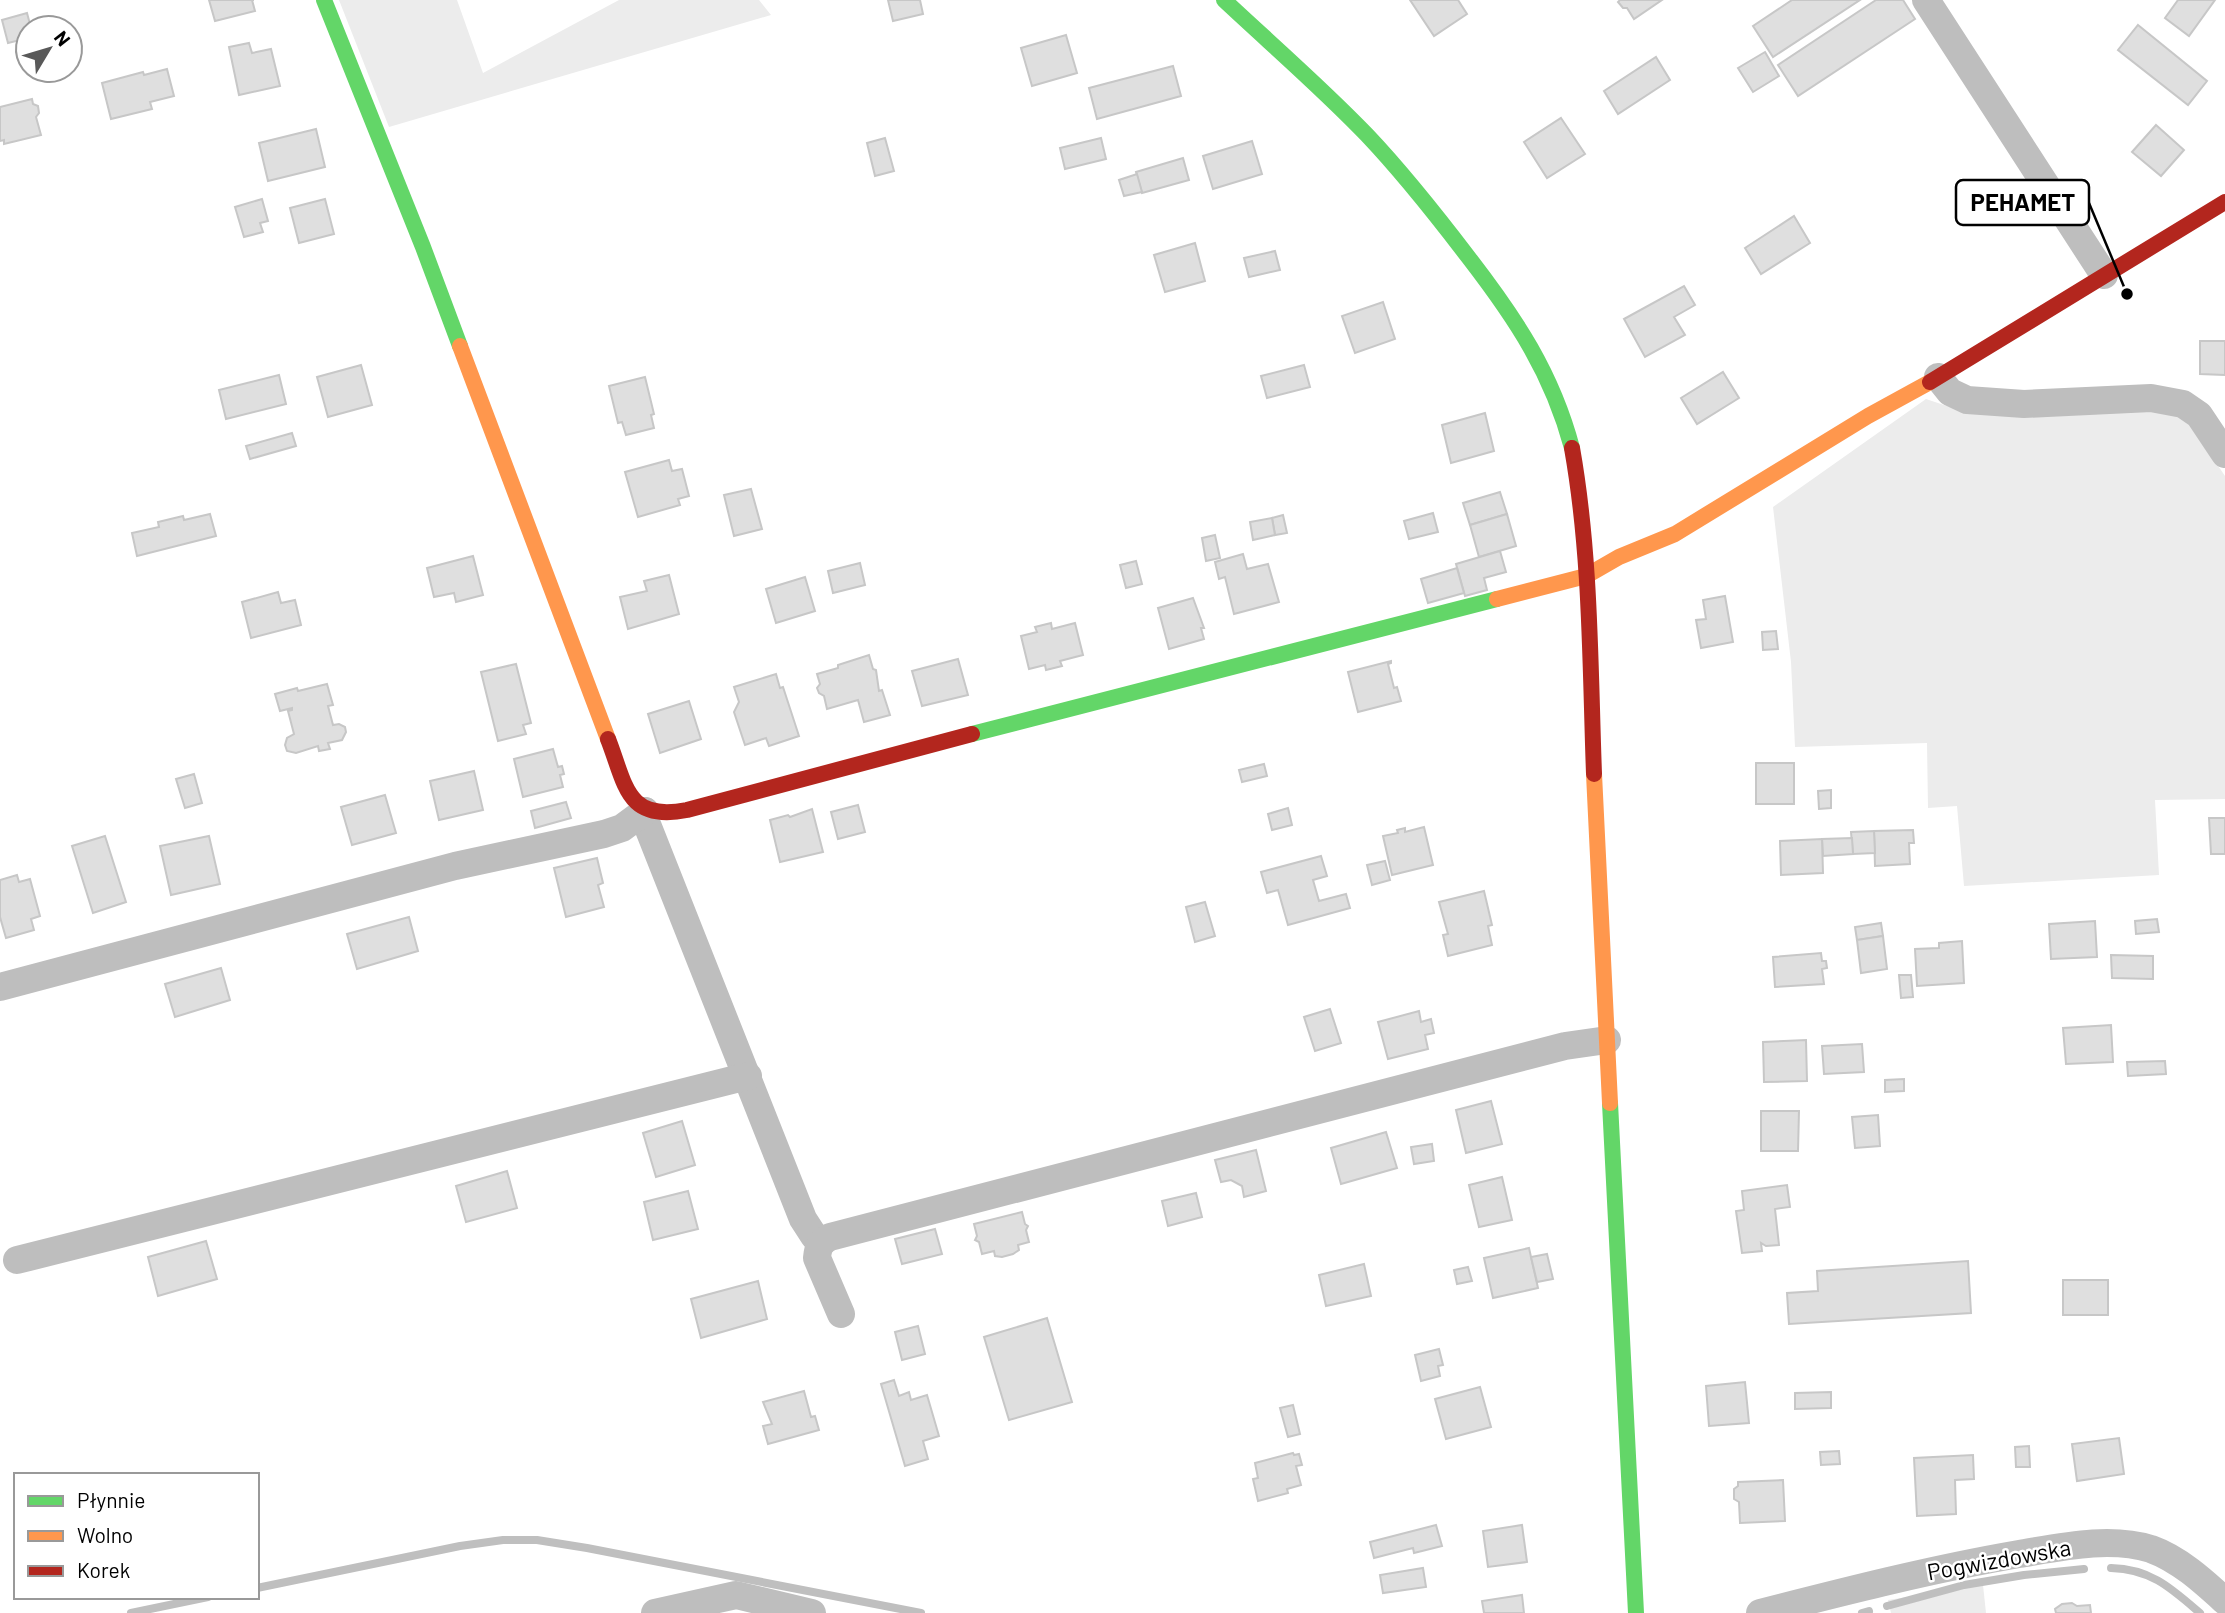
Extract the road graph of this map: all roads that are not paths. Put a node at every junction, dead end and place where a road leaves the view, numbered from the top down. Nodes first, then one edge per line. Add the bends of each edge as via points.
1 (324, 0) edge
2 (1224, 0) edge
3 (1926, 0) edge
4 (2225, 202) edge
5 (2104, 275) junction
6 (1938, 377) junction
7 (2225, 454) edge
8 (1586, 576) junction
9 (645, 811) junction
10 (0, 987) edge
11 (1607, 1040) junction
12 (748, 1076) junction
13 (821, 1242) junction
14 (18, 1260) dead end
15 (841, 1314) dead end
16 (2225, 1601) edge
17 (655, 1613) edge
18 (812, 1613) edge
19 (1636, 1613) edge
20 (1760, 1613) edge

1 - 9 street via 423,247 628,790
2 - 8 street via 1382,152 1429,206 1526,338 1563,414 1572,449
3 - 5 street
4 - 5 street
5 - 6 street
6 - 7 street via 1950,392 1967,400 2024,404 2151,398 2183,404 2199,415
6 - 8 street via 1675,534
8 - 9 street via 687,810
8 - 11 street
9 - 10 street via 622,828 604,834 455,866
9 - 12 street
11 - 13 street via 1442,1077
11 - 19 street
12 - 13 street via 803,1219
12 - 14 street
13 - 15 street via 817,1258
16 - 20 street, Pogwizdowska via 2175,1560 2123,1543 2066,1546 1974,1562
17 - 18 street via 736,1595

